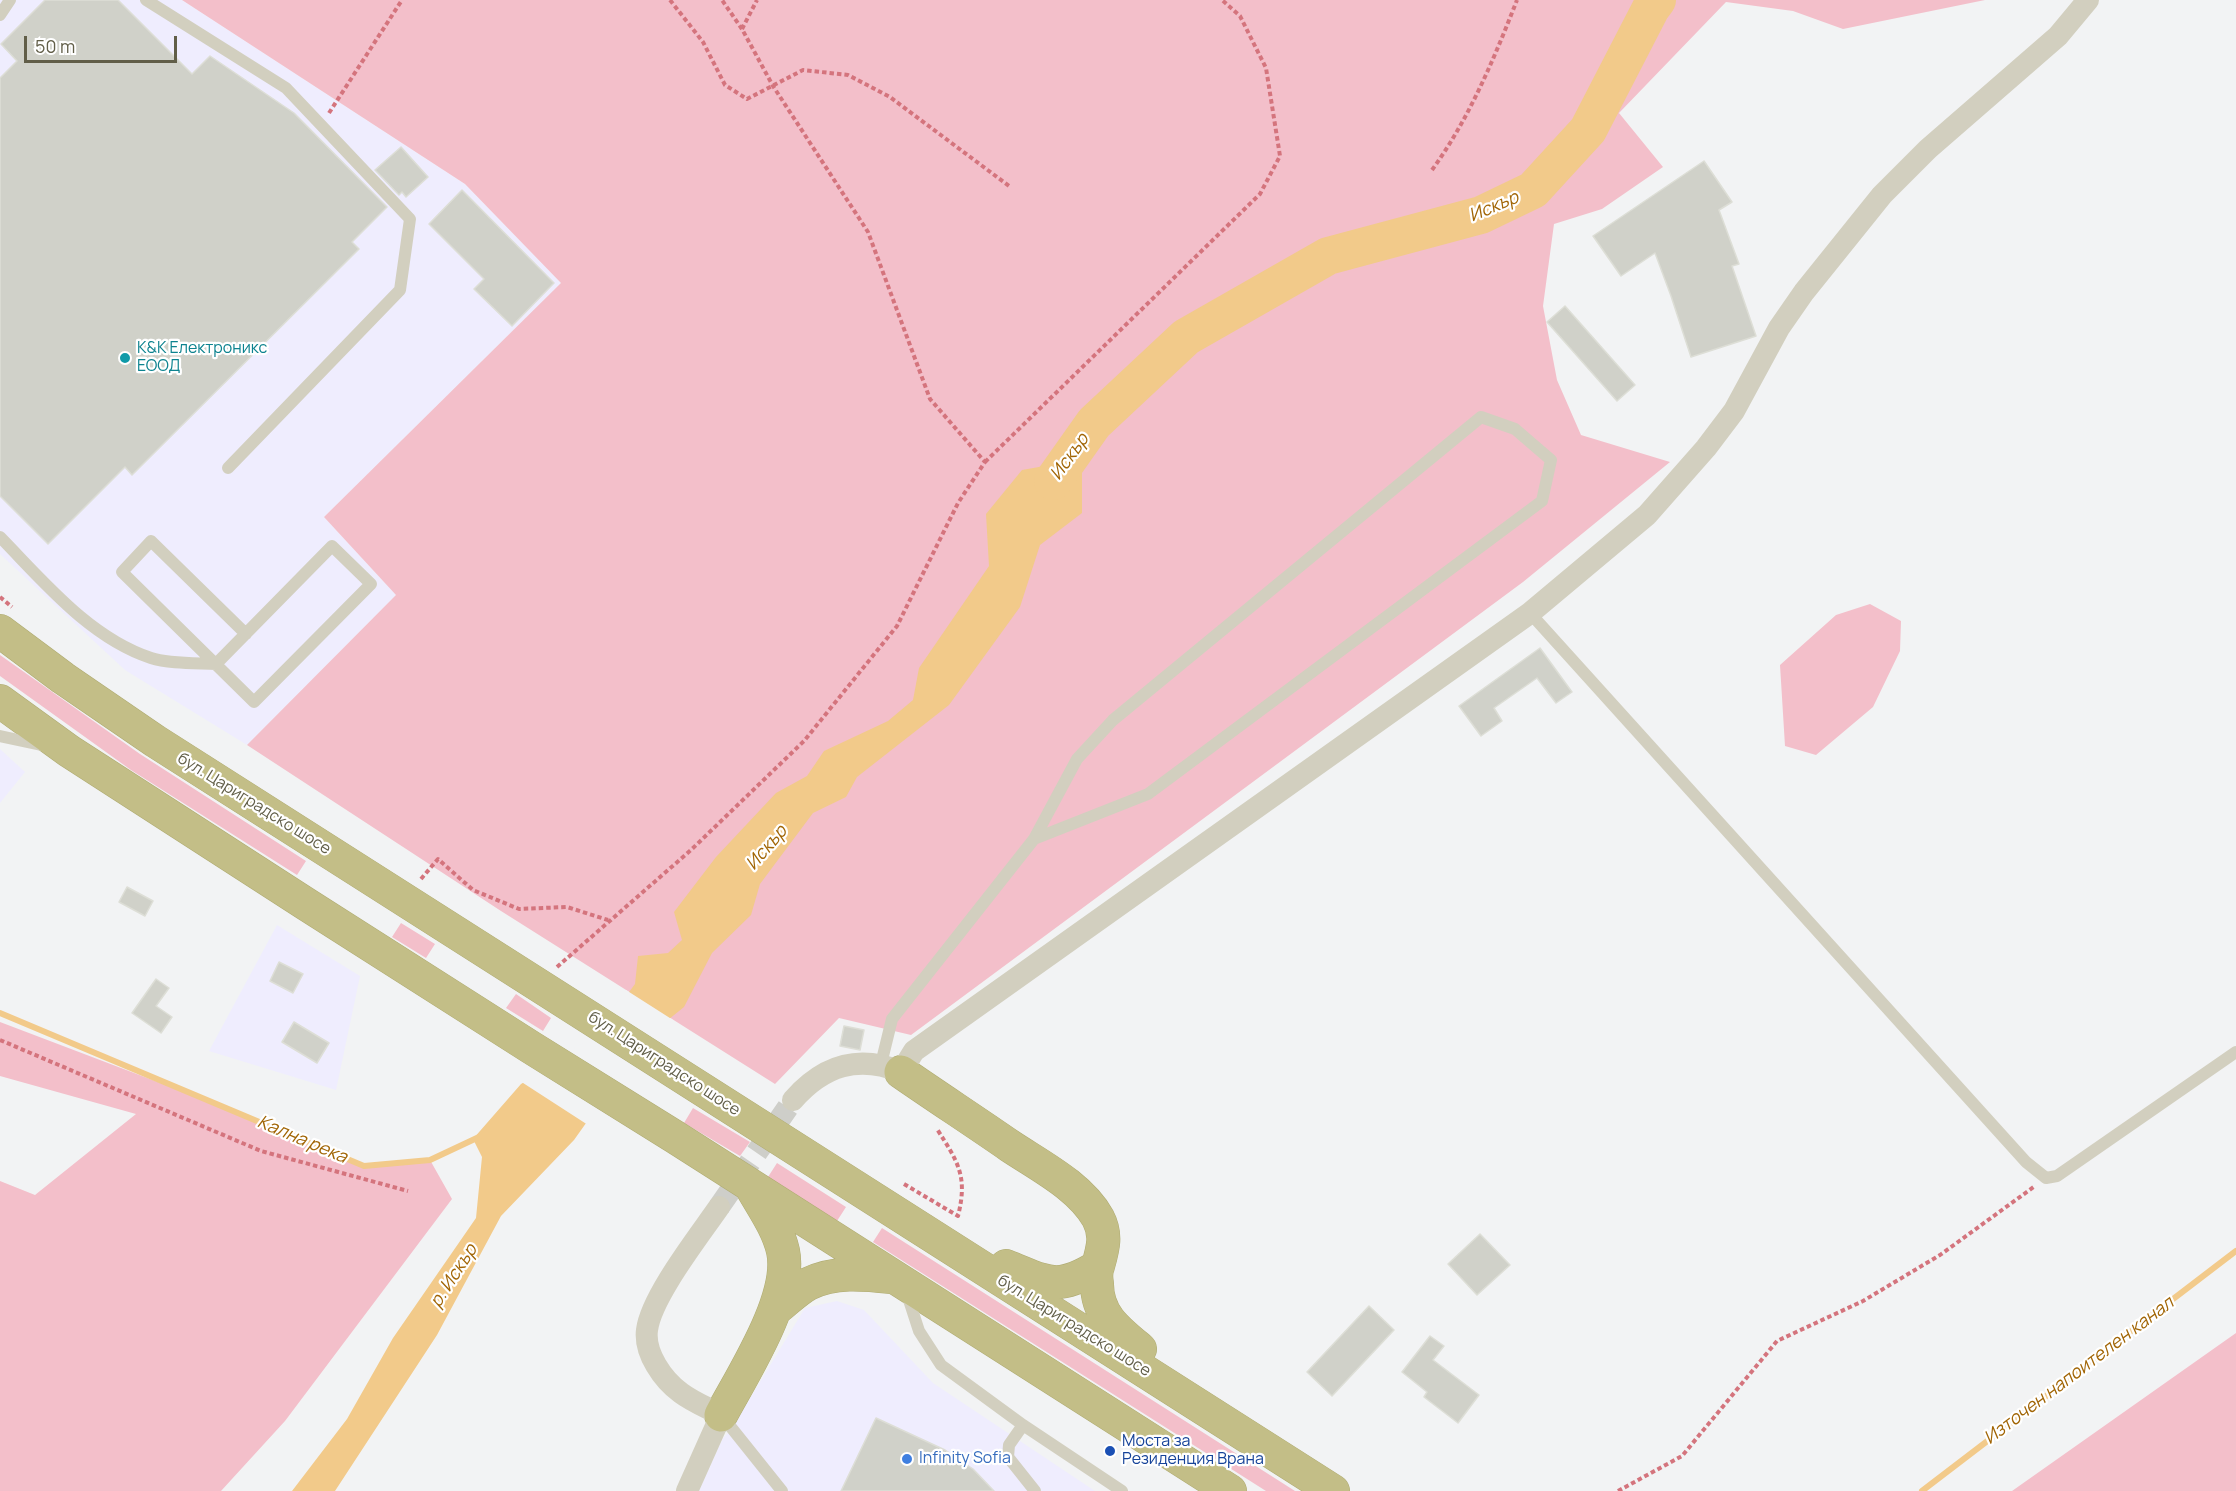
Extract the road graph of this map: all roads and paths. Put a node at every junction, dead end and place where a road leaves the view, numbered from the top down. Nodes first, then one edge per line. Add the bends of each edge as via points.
1 (10, 0) edge
2 (146, 0) edge
3 (402, 0) edge
4 (670, 0) edge
5 (722, 0) edge
6 (757, 0) edge
7 (1222, 0) edge
8 (1517, 0) edge
9 (2088, 0) edge
10 (0, 15) edge
11 (742, 29) junction
12 (772, 86) junction
13 (321, 125) junction
14 (1432, 170) dead end
15 (1009, 186) dead end
16 (985, 462) junction
17 (228, 468) dead end
18 (0, 537) edge
19 (1530, 613) junction
20 (0, 631) edge
21 (246, 634) junction
22 (216, 664) junction
23 (0, 701) edge
24 (0, 736) edge
25 (69, 751) junction
26 (1034, 839) junction
27 (420, 880) dead end
28 (609, 920) junction
29 (554, 969) dead end
30 (0, 1040) edge
31 (2236, 1052) edge
32 (891, 1068) junction
33 (793, 1100) tunnel mouth
34 (932, 1122) dead end
35 (2046, 1178) junction
36 (898, 1180) dead end
37 (750, 1186) junction
38 (408, 1191) dead end
39 (719, 1207) tunnel mouth
40 (940, 1240) junction
41 (1097, 1267) junction
42 (900, 1281) junction
43 (777, 1308) junction
44 (722, 1415) junction
45 (1226, 1422) junction
46 (1023, 1425) junction
47 (687, 1491) edge
48 (782, 1491) edge
49 (1035, 1491) edge
50 (1122, 1491) edge
51 (1230, 1491) edge
52 (1333, 1491) edge
53 (1617, 1491) edge

1 - 10 lane
2 - 13 lane via 286,88
3 - 13 path
4 - 12 path via 703,42 725,85 747,99
5 - 11 path
6 - 11 path
7 - 16 path via 1240,16 1266,68 1280,156 1260,194
8 - 14 path via 1494,59 1449,147
9 - 19 street via 2058,36 1928,149 1882,195 1804,292 1779,328 1734,411 1706,448 1647,515
11 - 12 path
12 - 15 path via 802,70 848,75 890,98
12 - 16 path via 868,232 930,399
13 - 17 lane via 410,219 400,290
16 - 28 path via 958,502 897,626 804,741 691,849
18 - 22 lane via 77,614 119,645 153,659
19 - 32 street
19 - 35 lane via 2018,1153
20 - 40 highway, бул. Цариградско шосе via 155,741
21 - 22 lane
21 - 22 lane via 152,541 129,564 122,572
21 - 22 lane via 332,546 371,584 254,702
23 - 25 highway
24 - 25 lane
25 - 37 highway
26 - 26 lane via 1077,759 1113,720 1481,417 1515,429 1551,460 1542,501 1148,794
26 - 32 lane via 892,1019
27 - 28 path via 438,859 473,890 519,909 567,908
28 - 29 path
30 - 38 path via 261,1151
31 - 35 lane via 2057,1176
32 - 33 street via 856,1064 832,1069 807,1084
32 - 41 highway via 1060,1179 1087,1203 1102,1229 1104,1243
34 - 36 path via 957,1161 963,1195 958,1216
35 - 53 path via 1940,1255 1863,1301 1777,1341 1682,1456
37 - 42 highway
37 - 43 highway via 783,1250 786,1265
39 - 44 street via 665,1287 647,1330 648,1346 666,1378 680,1392
40 - 41 highway via 1061,1284
40 - 45 highway, бул. Цариградско шосе
41 - 45 highway via 1099,1304 1110,1323
42 - 43 highway via 862,1274 832,1276 807,1285
42 - 46 lane via 919,1331 941,1365
42 - 51 highway
43 - 44 highway
44 - 47 street
44 - 48 lane
45 - 52 highway, бул. Цариградско шосе
46 - 49 lane via 1009,1445 1008,1457
46 - 50 lane

